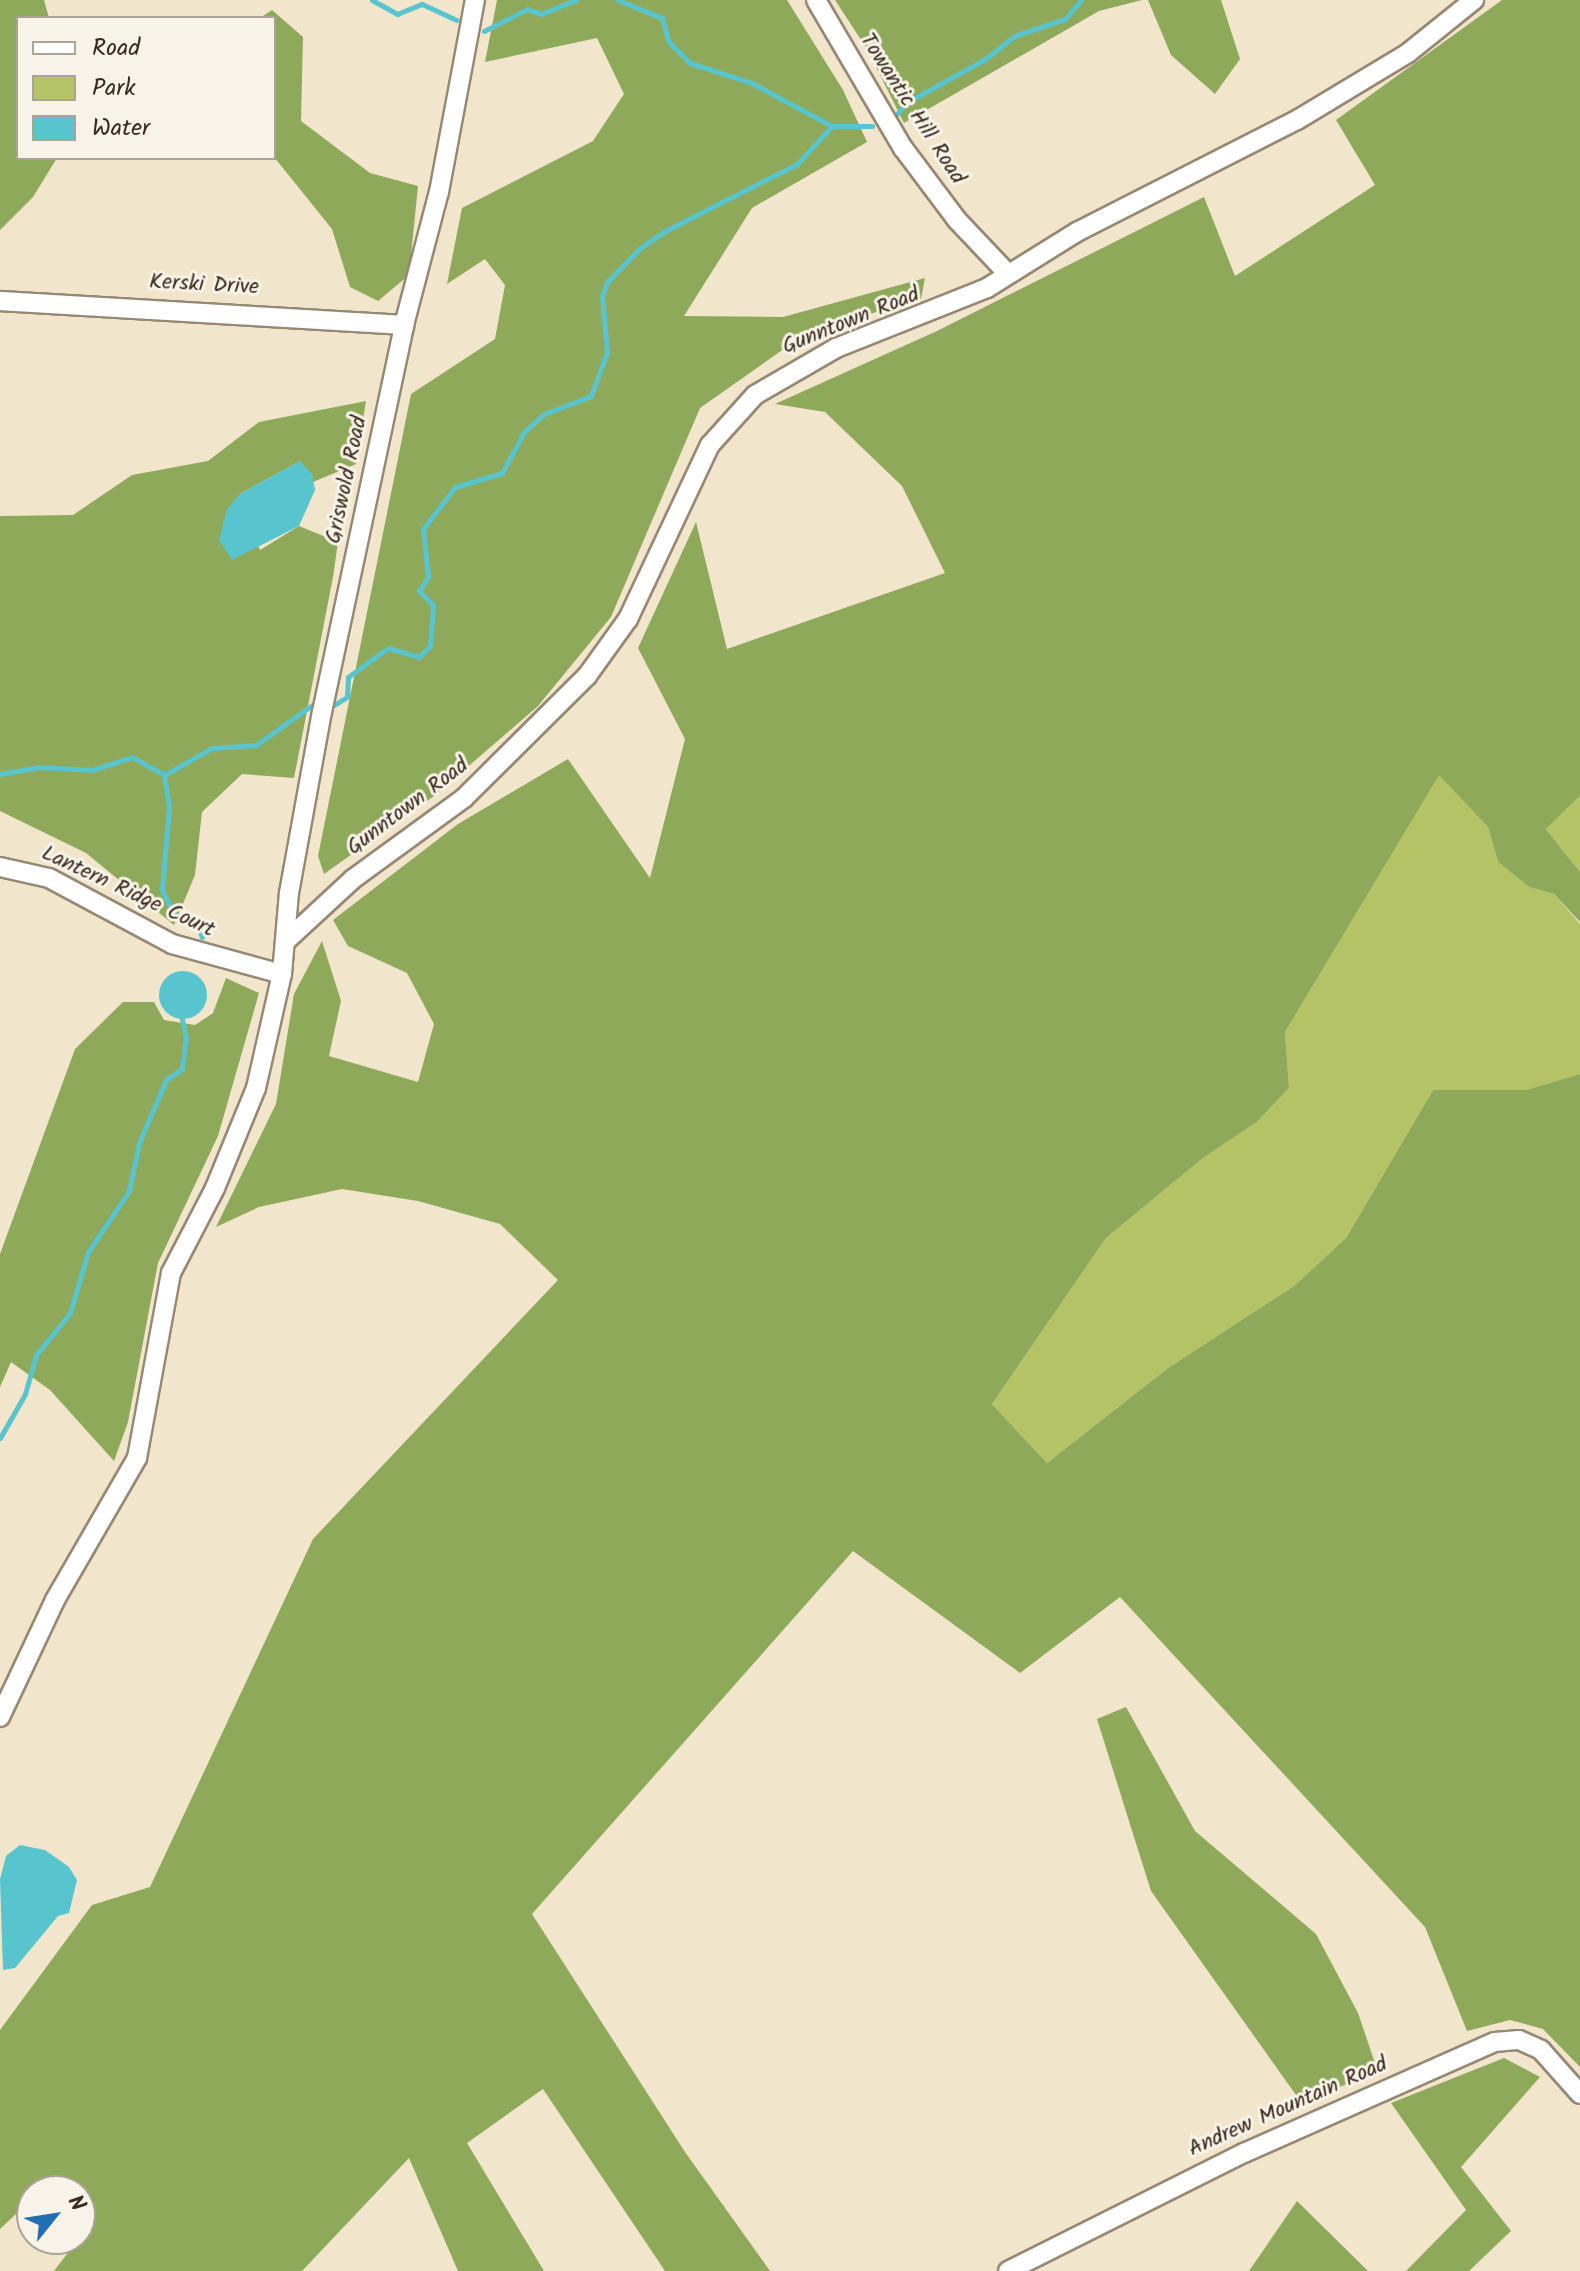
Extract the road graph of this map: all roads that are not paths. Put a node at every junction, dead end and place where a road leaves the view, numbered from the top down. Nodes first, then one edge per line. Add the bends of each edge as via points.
1 (475, 0) edge
2 (816, 0) edge
3 (1474, 0) edge
4 (1008, 274) junction
5 (0, 301) edge
6 (404, 325) junction
7 (0, 867) edge
8 (287, 940) junction
9 (282, 974) junction
10 (0, 1717) edge
11 (1580, 2094) edge
12 (1008, 2271) edge

1 - 6 street, Griswold Road via 439,192
2 - 4 street, Towantic Hill Road via 903,148 957,220
3 - 4 street, Gunntown Road via 1408,53 1339,96 1077,232
4 - 8 street, Gunntown Road via 941,310 802,364 742,405 710,445 628,619 587,676 464,798 353,879
5 - 6 street, Kerski Drive
6 - 8 street, Griswold Road via 322,712 289,893
7 - 9 street, Lantern Ridge Court via 49,878 172,944
8 - 9 street, Griswold Road
9 - 10 street, Griswold Road via 256,1088 215,1188 171,1273 137,1458 55,1600
11 - 12 street, Andrew Mountain Road via 1541,2050 1519,2040 1495,2042 1194,2176

